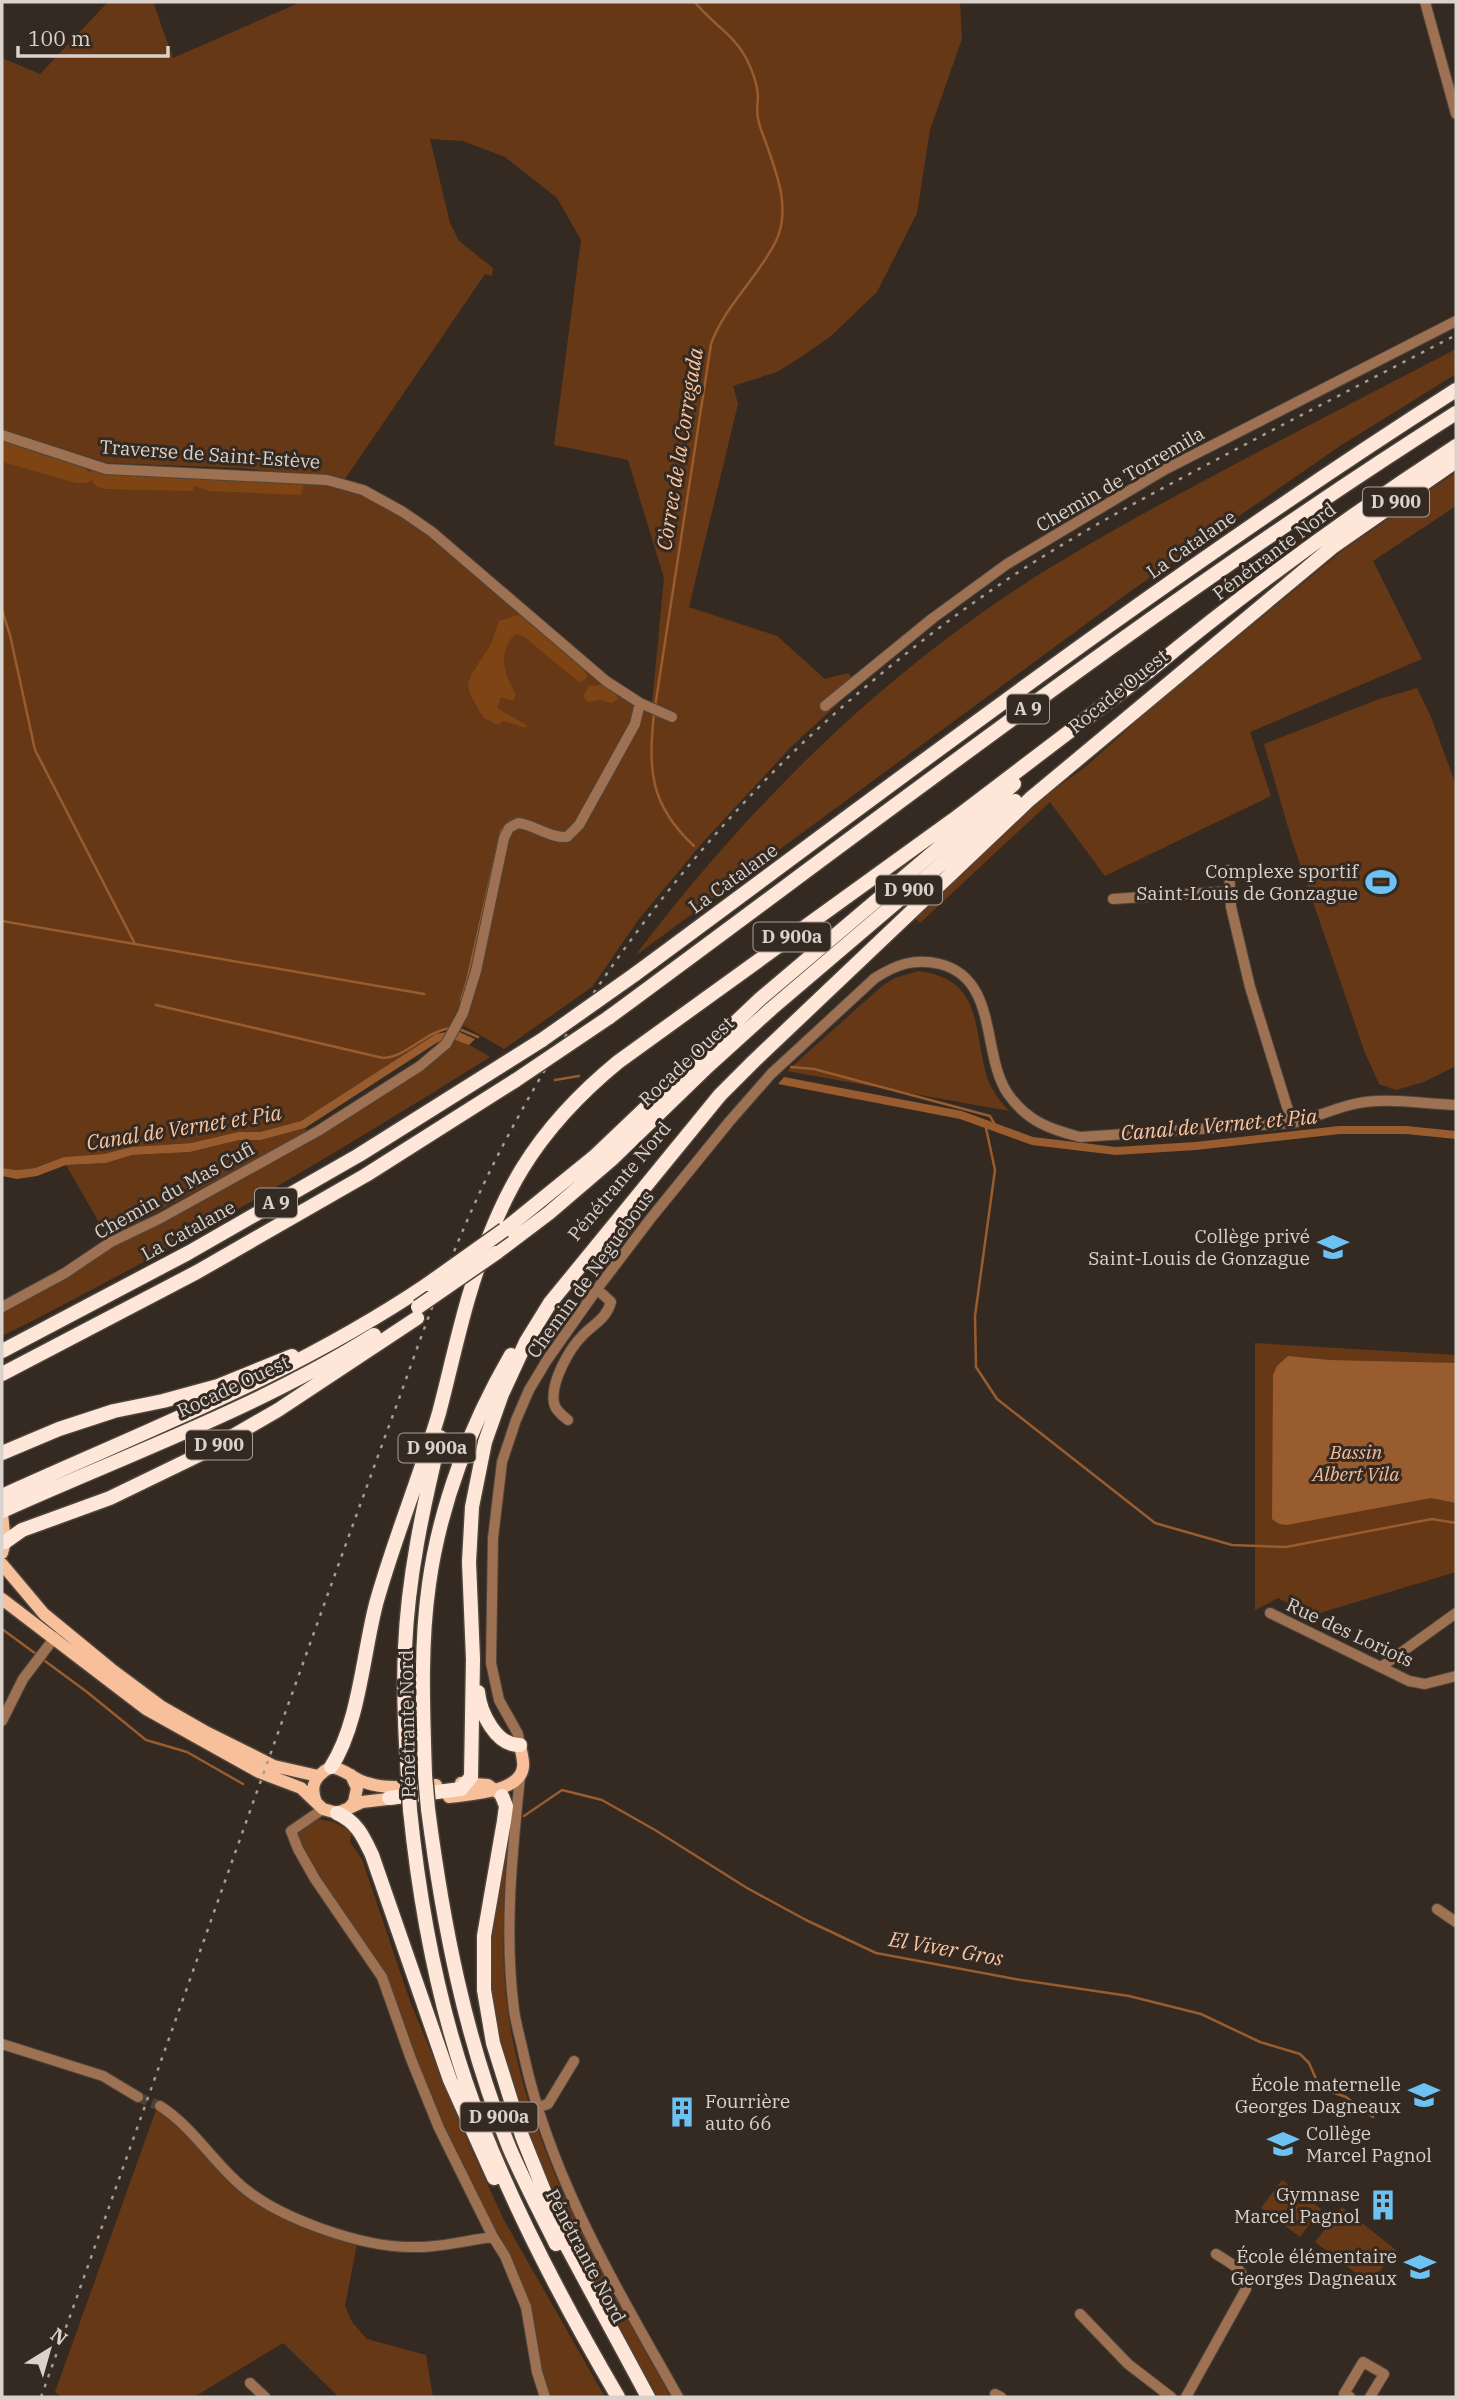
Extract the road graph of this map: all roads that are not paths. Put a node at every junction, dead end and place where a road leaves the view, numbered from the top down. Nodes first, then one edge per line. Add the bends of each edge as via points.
1 (1425, 2) edge
2 (1456, 114) edge
3 (1456, 321) edge
4 (1456, 390) edge
5 (1456, 413) edge
6 (2, 435) edge
7 (1456, 446) edge
8 (1456, 461) edge
9 (1336, 544) junction
10 (1153, 668) junction
11 (640, 703) junction
12 (825, 706) dead end
13 (672, 716) dead end
14 (1229, 870) dead end
15 (1232, 891) junction
16 (1113, 899) dead end
17 (720, 1095) junction
18 (1456, 1105) edge
19 (1292, 1123) junction
20 (491, 1257) junction
21 (597, 1289) junction
22 (403, 1301) junction
23 (2, 1307) edge
24 (417, 1313) junction
25 (2, 1351) edge
26 (2, 1374) edge
27 (568, 1420) dead end
28 (2, 1453) edge
29 (11, 1497) edge
30 (2, 1512) edge
31 (3, 1548) edge
32 (2, 1564) edge
33 (2, 1599) edge
34 (1270, 1613) dead end
35 (1456, 1613) edge
36 (55, 1637) junction
37 (473, 1660) junction
38 (1381, 1667) junction
39 (1456, 1676) edge
40 (2, 1721) edge
41 (520, 1745) junction
42 (331, 1767) junction
43 (521, 1772) junction
44 (351, 1775) junction
45 (318, 1776) junction
46 (469, 1782) junction
47 (495, 1790) junction
48 (389, 1798) junction
49 (324, 1811) junction
50 (1437, 1909) dead end
51 (1456, 1922) edge
52 (2, 2044) edge
53 (574, 2062) dead end
54 (138, 2097) tunnel mouth
55 (160, 2106) tunnel mouth
56 (536, 2108) junction
57 (493, 2236) junction
58 (1216, 2254) dead end
59 (1080, 2314) dead end
60 (572, 2317) junction
61 (250, 2383) dead end
62 (265, 2397) edge
63 (545, 2397) edge
64 (617, 2397) edge
65 (645, 2397) edge
66 (678, 2397) edge
67 (1171, 2397) edge
68 (1186, 2397) edge
69 (1350, 2397) edge
70 (1370, 2397) edge

1 - 2 street
3 - 12 street, Chemin de Torremila via 1164,470 1007,564
4 - 25 highway, La Catalane / A 9, bridge via 1136,605 542,1040 359,1155 188,1253
5 - 26 highway, La Catalane / A 9, bridge via 1158,613 608,1018 516,1080 366,1175 197,1272
6 - 11 street, Traverse de Saint-Estève via 106,469 327,480 363,490 432,532 606,681
7 - 10 highway, Pénétrante Nord / D 900 via 1265,580
8 - 9 highway, Pénétrante Nord / D 900
9 - 17 highway, D 900a via 1030,799
9 - 20 highway, Rocade Ouest / D 900 via 1243,614 882,913 708,1066 612,1160
10 - 20 highway, D 900a via 583,1091 516,1177 491,1228
10 - 22 highway, Rocade Ouest / D 900, bridge via 792,972 594,1157 505,1230
11 - 13 street
11 - 23 street, Chemin du Mas Cufi via 635,724 579,825 567,837 518,822 509,828 476,971 458,1026 446,1044 318,1132 111,1242
14 - 15 street
15 - 16 street
15 - 19 street via 1231,907 1250,987
17 - 37 highway via 550,1303 502,1394 485,1442 472,1507
17 - 65 highway, Pénétrante Nord / D 900a, bridge via 546,1299 493,1386 451,1492 438,1539 429,1583 423,1661 428,1810 455,1973 473,2041 509,2147 566,2266
18 - 19 street via 1373,1101
19 - 21 street, Chemin de Neguebous via 1080,1137 1049,1129 1025,1114 998,1077 989,1027 971,984 946,965 906,962 875,978 771,1074
20 - 24 highway, Rocade Ouest / D 900, bridge
20 - 42 highway via 468,1297 433,1431 396,1535 349,1722
20 - 60 highway, Pénétrante Nord / D 900a, bridge via 421,1515 410,1584 404,1709 410,1810 418,1886 457,2050 481,2124 514,2202
21 - 27 street via 611,1302 608,1311 578,1341 554,1384 556,1409
21 - 41 street, Chemin de Neguebous via 529,1390 502,1462 493,1538 491,1663 499,1700
22 - 28 highway, D 900 via 287,1359 218,1386 114,1411
22 - 29 highway, Rocade Ouest / D 900 via 281,1371
24 - 29 highway, Rocade Ouest / D 900 via 217,1417
24 - 31 highway, D 900 via 278,1410 207,1451 110,1498 22,1530
29 - 30 highway, Rocade Ouest / D 900
30 - 31 main road
32 - 45 main road via 44,1614 162,1707 274,1766
33 - 36 main road
34 - 38 street, Rue des Loriots
35 - 38 street
36 - 40 street via 23,1679
36 - 49 main road via 146,1709 248,1766 302,1788
37 - 41 highway via 485,1720 506,1741
37 - 46 highway
38 - 39 street, Rue des Loriots via 1425,1684
41 - 43 main road
42 - 44 main road
42 - 45 main road
43 - 47 main road
43 - 56 street via 510,1885 510,1974 514,2013
44 - 46 main road via 379,1786
44 - 49 main road via 357,1795
45 - 49 main road via 313,1788
46 - 47 main road
46 - 48 highway via 461,1789
47 - 48 main road via 449,1797
47 - 65 highway via 506,1806 484,1936 484,1990 493,2043 522,2136 565,2244
48 - 49 main road
49 - 57 street via 291,1831 298,1849 382,1977 439,2129
49 - 60 highway via 347,1817 359,1828 450,2080 511,2216
50 - 51 street
52 - 54 street via 103,2076
53 - 56 street via 548,2104
55 - 57 street via 261,2202 337,2233 420,2248
56 - 66 street via 577,2211
57 - 63 street via 526,2307
58 - 68 street via 1245,2277 1247,2290
59 - 67 street via 1128,2364
60 - 64 highway, Pénétrante Nord / D 900a
61 - 62 street
69 - 70 street via 1343,2393 1363,2362 1384,2374

